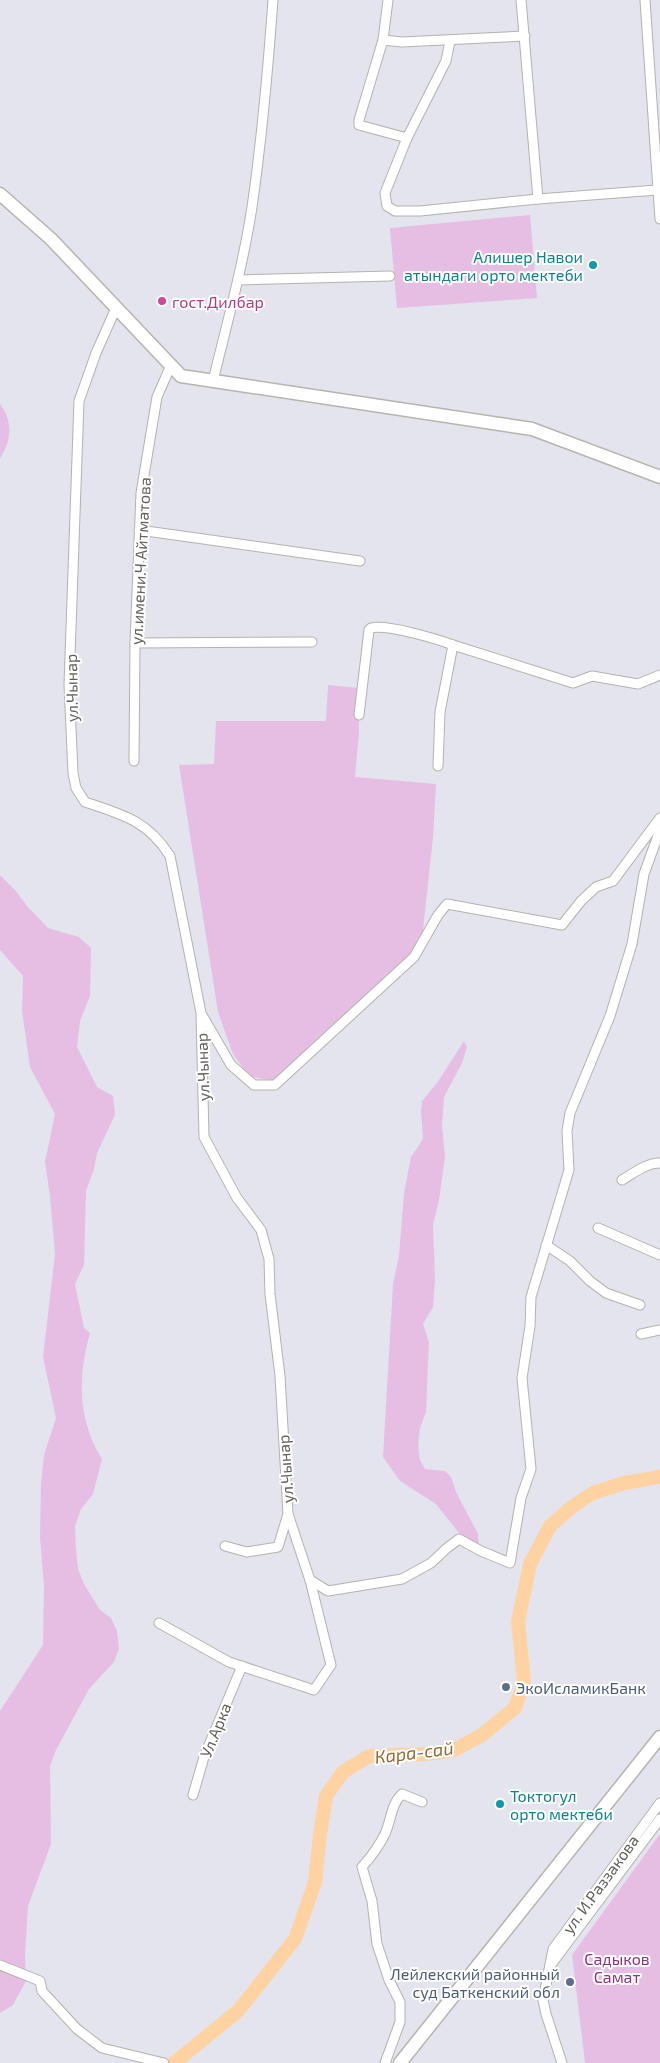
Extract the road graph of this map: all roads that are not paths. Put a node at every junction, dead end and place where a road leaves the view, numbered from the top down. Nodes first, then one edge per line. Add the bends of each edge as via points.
1 (273, 0) edge
2 (388, 0) edge
3 (521, 0) edge
4 (645, 0) edge
5 (525, 36) junction
6 (383, 40) junction
7 (450, 41) junction
8 (407, 138) junction
9 (657, 190) junction
10 (0, 194) edge
11 (538, 198) junction
12 (660, 219) edge
13 (390, 276) dead end
14 (238, 280) junction
15 (116, 308) junction
16 (170, 365) junction
17 (213, 381) junction
18 (660, 477) edge
19 (138, 530) junction
20 (360, 561) dead end
21 (312, 642) dead end
22 (135, 643) junction
23 (453, 645) junction
24 (660, 675) edge
25 (359, 715) dead end
26 (134, 761) dead end
27 (438, 766) dead end
28 (660, 818) edge
29 (660, 830) edge
30 (200, 1013) junction
31 (660, 1163) edge
32 (622, 1180) dead end
33 (598, 1228) dead end
34 (546, 1245) junction
35 (660, 1254) edge
36 (640, 1305) dead end
37 (660, 1330) edge
38 (641, 1334) dead end
39 (288, 1514) junction
40 (226, 1546) dead end
41 (310, 1580) junction
42 (159, 1623) dead end
43 (242, 1666) junction
44 (660, 1737) edge
45 (193, 1795) dead end
46 (422, 1802) dead end
47 (660, 1803) edge
48 (660, 1819) edge
49 (0, 1965) edge
50 (548, 1968) junction
51 (164, 2063) edge
52 (385, 2063) edge
53 (400, 2063) edge
54 (562, 2063) edge

1 - 14 street via 267,92 252,208
2 - 6 street
3 - 5 street
4 - 9 street
5 - 7 street
5 - 11 street
6 - 7 street
6 - 8 street via 359,126
7 - 8 street via 446,61
8 - 11 street via 385,193 387,206 395,211
9 - 11 street
9 - 12 street
10 - 15 street via 51,239
13 - 14 street
14 - 17 street
15 - 16 street
15 - 30 street, ул.Чынар via 79,401 69,686 73,773 76,788 85,802 139,822 160,840 170,856
16 - 17 street via 182,376
16 - 19 street, ул.имени.Ч Айтматова via 157,397 140,493
17 - 18 street via 532,429
19 - 20 street
19 - 22 street, ул.имени.Ч Айтматова
21 - 22 street
22 - 26 street, ул.имени.Ч Айтматова
23 - 24 street via 573,683 592,676 638,684
23 - 25 street via 402,631 378,627 368,630
23 - 27 street via 440,712
28 - 30 street via 614,881 596,887 562,925 448,904 438,915 414,958 275,1085 254,1085 231,1065
29 - 34 street via 644,874 632,944 610,1016 570,1114 567,1131 569,1170
30 - 39 street, ул.Чынар via 204,1136 237,1198 261,1230 269,1259
31 - 32 street via 643,1167
33 - 35 street
34 - 36 street via 606,1293
34 - 41 street via 531,1298 522,1378 531,1469 521,1498 510,1563 459,1539 431,1563 402,1579 328,1591
37 - 38 street
39 - 40 street via 278,1547 247,1552
39 - 41 street, ул.Чынар
41 - 43 street, ул.Чынар via 331,1665 314,1690
42 - 43 street, ул.Чынар
43 - 45 street, Ул.Арка via 204,1757
44 - 53 street
46 - 52 street via 402,1794 397,1799 385,1833 362,1867 372,1901 377,1944 388,1980 400,2002 400,2022
47 - 50 street, ул. И.Раззакова via 553,1949
48 - 50 street, ул. И.Раззакова
49 - 51 street via 40,1981 48,1998 102,2048
50 - 54 street, ул. И.Раззакова via 544,2000 546,2014

